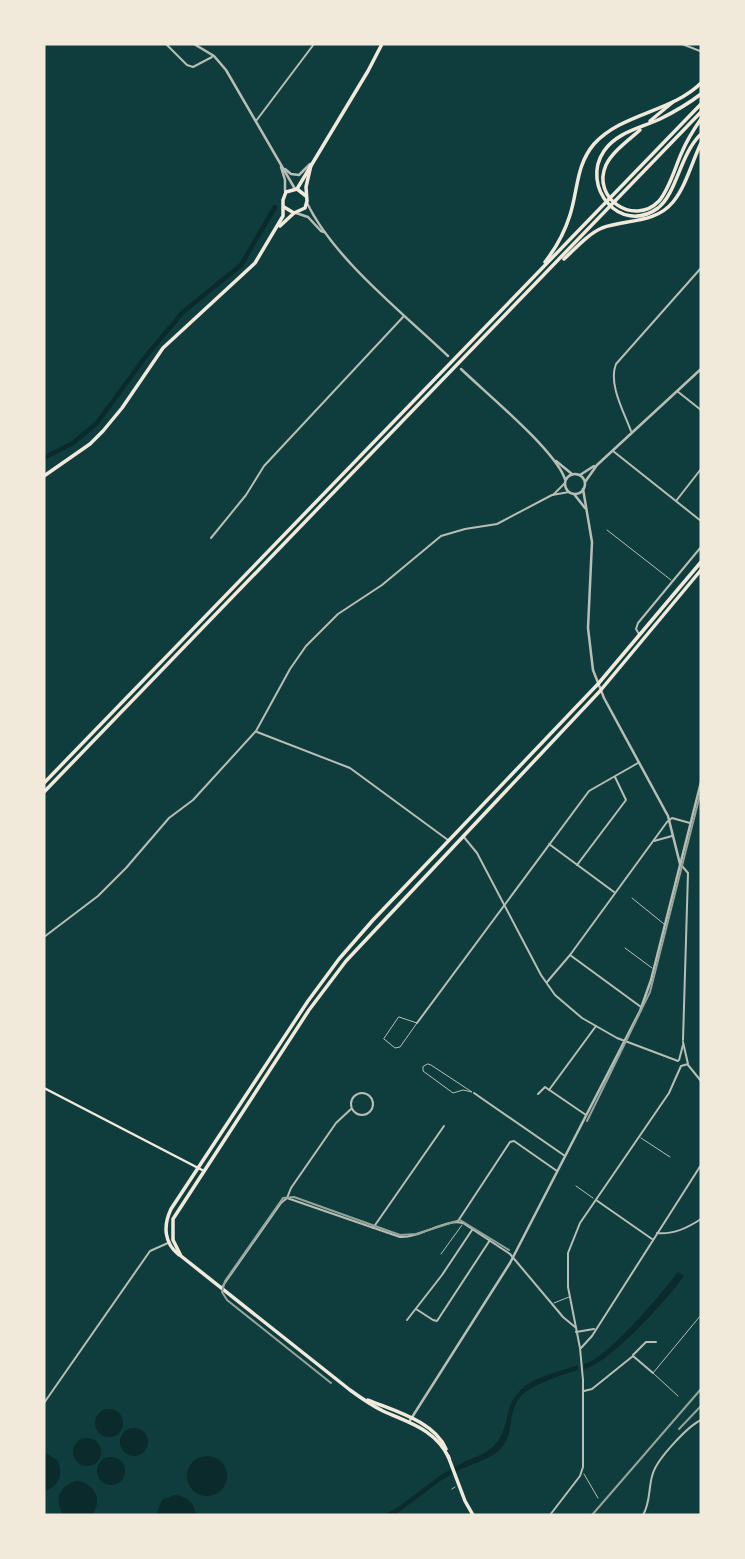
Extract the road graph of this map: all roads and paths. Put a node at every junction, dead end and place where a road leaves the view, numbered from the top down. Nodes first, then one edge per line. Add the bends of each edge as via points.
1 (166, 44) edge
2 (194, 44) edge
3 (314, 44) edge
4 (382, 44) edge
5 (682, 44) edge
6 (700, 51) edge
7 (214, 56) junction
8 (701, 83) edge
9 (701, 94) edge
10 (677, 99) junction
11 (701, 104) edge
12 (701, 112) edge
13 (701, 119) edge
14 (650, 121) dead end
15 (256, 122) junction
16 (640, 130) dead end
17 (701, 134) edge
18 (701, 144) edge
19 (312, 163) junction
20 (280, 164) junction
21 (296, 189) junction
22 (284, 196) junction
23 (306, 196) junction
24 (307, 203) junction
25 (284, 207) junction
26 (295, 213) junction
27 (278, 228) junction
28 (324, 232) junction
29 (701, 268) edge
30 (547, 274) junction
31 (530, 280) junction
32 (405, 315) junction
33 (448, 356) dead end
34 (461, 369) dead end
35 (701, 369) edge
36 (677, 391) junction
37 (701, 411) edge
38 (632, 434) junction
39 (613, 451) junction
40 (553, 459) junction
41 (597, 465) junction
42 (701, 469) edge
43 (572, 474) junction
44 (580, 475) junction
45 (44, 476) edge
46 (565, 481) junction
47 (585, 482) junction
48 (583, 489) junction
49 (571, 493) junction
50 (552, 495) junction
51 (676, 501) junction
52 (587, 511) junction
53 (701, 521) edge
54 (607, 530) dead end
55 (211, 538) dead end
56 (701, 547) edge
57 (701, 562) edge
58 (701, 570) edge
59 (672, 582) junction
60 (640, 635) junction
61 (598, 684) junction
62 (600, 691) junction
63 (256, 731) junction
64 (639, 763) junction
65 (615, 776) junction
66 (701, 782) edge
67 (44, 783) edge
68 (44, 792) edge
69 (669, 819) junction
70 (691, 823) junction
71 (462, 835) junction
72 (674, 836) junction
73 (448, 841) junction
74 (653, 842) junction
75 (550, 844) junction
76 (680, 864) junction
77 (577, 865) junction
78 (615, 893) junction
79 (632, 898) dead end
80 (505, 905) junction
81 (666, 925) junction
82 (44, 937) edge
83 (625, 948) dead end
84 (570, 955) junction
85 (654, 969) junction
86 (546, 983) junction
87 (642, 1008) junction
88 (417, 1023) junction
89 (596, 1026) junction
90 (624, 1042) junction
91 (683, 1042) junction
92 (687, 1058) junction
93 (679, 1059) junction
94 (687, 1065) junction
95 (681, 1066) junction
96 (701, 1082) edge
97 (44, 1088) edge
98 (549, 1090) junction
99 (456, 1093) joint
100 (474, 1093) dead end
101 (538, 1094) dead end
102 (351, 1109) junction
103 (587, 1116) junction
104 (444, 1126) dead end
105 (639, 1136) junction
106 (565, 1157) junction
107 (670, 1157) dead end
108 (701, 1165) edge
109 (198, 1168) junction
110 (204, 1171) junction
111 (558, 1171) junction
112 (576, 1186) dead end
113 (288, 1198) junction
114 (595, 1200) junction
115 (701, 1219) edge
116 (458, 1221) junction
117 (463, 1223) junction
118 (373, 1228) junction
119 (473, 1229) junction
120 (657, 1233) junction
121 (653, 1239) junction
122 (490, 1240) junction
123 (171, 1242) junction
124 (441, 1254) dead end
125 (513, 1257) junction
126 (221, 1288) junction
127 (569, 1297) junction
128 (552, 1304) junction
129 (415, 1309) junction
130 (701, 1315) edge
131 (407, 1320) dead end
132 (575, 1327) junction
133 (595, 1329) junction
134 (576, 1332) junction
135 (656, 1342) dead end
136 (580, 1348) junction
137 (633, 1356) junction
138 (653, 1373) junction
139 (583, 1391) junction
140 (678, 1396) dead end
141 (44, 1403) edge
142 (410, 1420) junction
143 (701, 1420) edge
144 (582, 1472) junction
145 (598, 1498) dead end
146 (473, 1515) edge
147 (550, 1515) edge
148 (643, 1515) edge

1 - 7 street via 193,67
2 - 7 street
3 - 15 street
4 - 19 main road
5 - 6 street
7 - 15 street
8 - 10 main road
9 - 17 main road via 609,145 596,172 600,194 618,212 648,213 664,202
10 - 14 main road
10 - 31 main road via 610,130 595,143 580,167 564,231
11 - 31 main road
12 - 30 main road
13 - 16 main road via 661,197 649,208 630,211 609,199 603,176 610,159
15 - 20 street
18 - 30 main road via 668,207 650,218 597,231
19 - 20 street via 297,176
19 - 21 main road
19 - 23 main road
20 - 21 street
20 - 22 street
21 - 22 main road
21 - 23 main road
22 - 25 main road
23 - 24 main road
24 - 26 main road
24 - 28 street
25 - 26 main road
25 - 27 main road
26 - 27 main road
26 - 28 street via 308,217
27 - 45 main road via 255,264 174,337 90,444
28 - 32 street
29 - 38 street via 613,371
30 - 68 main road
31 - 67 main road
32 - 33 street
32 - 55 street via 264,466
34 - 40 street
35 - 36 street
36 - 37 street
36 - 38 street
38 - 39 street
39 - 41 street
39 - 51 street
40 - 43 street
40 - 46 street
41 - 44 street
41 - 47 street
42 - 51 street
43 - 44 street
43 - 46 street
44 - 47 street
46 - 49 street
46 - 50 street
47 - 48 street
48 - 49 street
48 - 52 street
49 - 50 street
49 - 52 street
50 - 63 street via 498,524 441,536 338,614 306,646
51 - 53 street
52 - 61 street via 592,542 588,639
54 - 59 lane
56 - 59 street
57 - 60 main road
58 - 62 main road
59 - 60 street via 637,625
60 - 61 main road
61 - 62 street
61 - 73 main road
62 - 64 street
62 - 71 main road
63 - 73 street via 350,768
63 - 82 street via 98,896
64 - 65 street
64 - 69 street
65 - 75 street via 589,791
65 - 77 street via 626,800
66 - 70 street
69 - 70 street
69 - 72 street
69 - 74 street
70 - 76 street
71 - 80 street
71 - 110 main road via 334,975
72 - 74 street
72 - 76 street
73 - 109 main road via 328,973
74 - 78 street
75 - 77 street
75 - 80 street
76 - 81 street
76 - 91 street via 688,873
77 - 78 street
78 - 84 street
79 - 81 lane
80 - 86 street
80 - 88 street
81 - 85 street
83 - 85 lane
84 - 86 street
84 - 87 street
85 - 87 street
86 - 89 street
87 - 90 street
88 - 88 lane via 399,1047 384,1041 400,1017
89 - 90 street
89 - 98 street
90 - 93 street
90 - 103 street
91 - 92 street
91 - 93 street
92 - 93 street
92 - 94 street
93 - 95 street
94 - 95 street
94 - 96 street
95 - 105 street
97 - 109 main road
98 - 101 street via 544,1087
98 - 103 street
99 - 99 lane via 472,1092 425,1065 424,1072
100 - 106 street
102 - 102 street via 366,1115 372,1111 373,1100 360,1093 351,1101
102 - 113 street via 336,1123
103 - 106 street
104 - 118 street
105 - 107 lane
105 - 114 street
106 - 111 street
108 - 120 street
109 - 110 main road
109 - 123 main road via 169,1214 166,1228
110 - 123 main road via 174,1216
111 - 116 street via 511,1141
111 - 125 street
112 - 114 lane
113 - 118 street
113 - 126 street
114 - 121 street
114 - 127 street via 570,1243 566,1266
115 - 120 street
116 - 117 street
116 - 118 street via 407,1237
117 - 119 street
117 - 124 lane
119 - 122 street
119 - 129 street
120 - 121 street
121 - 133 street
122 - 125 street
122 - 129 street via 437,1321
123 - 126 main road via 173,1250
123 - 141 street via 150,1251
125 - 128 street
125 - 142 street
126 - 142 main road via 360,1397
127 - 128 lane
127 - 132 street
128 - 132 street
129 - 131 street
130 - 138 lane
132 - 134 street
133 - 134 street
133 - 136 street
134 - 136 street
135 - 137 street via 646,1342
136 - 139 street
137 - 138 street
137 - 139 street via 592,1389
138 - 140 lane
139 - 144 street
142 - 146 main road via 441,1439 455,1487
143 - 148 street via 656,1466
144 - 145 lane
144 - 147 street

